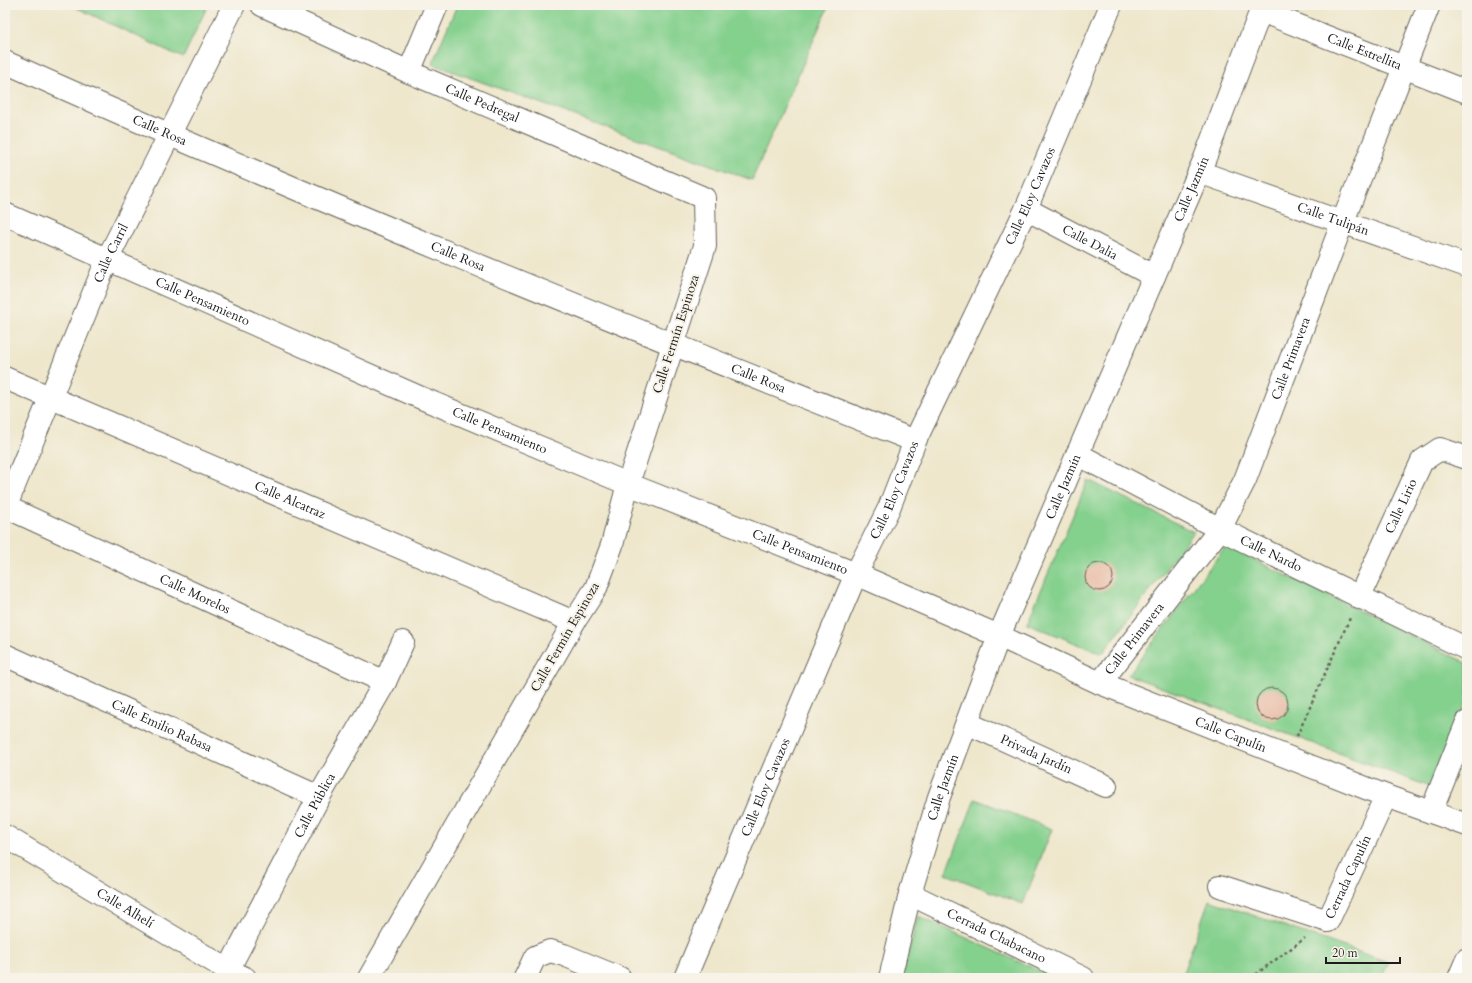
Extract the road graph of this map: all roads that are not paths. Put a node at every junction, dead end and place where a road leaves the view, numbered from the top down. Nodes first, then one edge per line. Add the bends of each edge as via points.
1 (234, 5) edge
2 (262, 5) edge
3 (436, 5) edge
4 (1111, 5) edge
5 (1430, 5) edge
6 (1262, 8) edge
7 (5, 62) edge
8 (1406, 67) junction
9 (409, 72) junction
10 (1467, 92) edge
11 (170, 136) junction
12 (1199, 172) junction
13 (704, 198) joint
14 (1026, 209) junction
15 (5, 214) edge
16 (1343, 221) junction
17 (107, 260) junction
18 (1467, 266) edge
19 (1154, 276) junction
20 (673, 344) junction
21 (5, 378) edge
22 (50, 398) junction
23 (915, 440) junction
24 (1077, 454) junction
25 (1467, 458) edge
26 (628, 484) junction
27 (5, 508) edge
28 (1220, 529) junction
29 (856, 574) junction
30 (1359, 598) junction
31 (574, 622) junction
32 (999, 636) junction
33 (403, 642) dead end
34 (1467, 650) edge
35 (5, 655) edge
36 (385, 682) junction
37 (1100, 683) junction
38 (1467, 722) edge
39 (967, 723) junction
40 (1106, 786) dead end
41 (1386, 796) junction
42 (319, 797) junction
43 (1431, 812) junction
44 (1467, 825) edge
45 (5, 836) edge
46 (1220, 886) dead end
47 (910, 894) junction
48 (1467, 959) edge
49 (237, 974) edge
50 (369, 978) edge
51 (525, 978) edge
52 (620, 978) edge
53 (685, 978) edge
54 (890, 978) edge
55 (1083, 978) edge
56 (1459, 978) edge

1 - 11 street, Calle Carril
2 - 9 street, Calle Pedregal
3 - 9 street
4 - 14 street, Calle Eloy Cavazos
5 - 8 street, Calle Primavera
6 - 8 street, Calle Estrellita
6 - 12 street, Calle Jazmín
7 - 11 street, Calle Rosa
8 - 10 street, Calle Estrellita
8 - 16 street, Calle Primavera
9 - 13 street, Calle Pedregal
11 - 17 street, Calle Carril
11 - 20 street, Calle Rosa
12 - 16 street, Calle Tulipán
12 - 19 street, Calle Jazmín
13 - 20 street, Calle Fermín Espinoza via 705,246
14 - 19 street, Calle Dalia
14 - 23 street, Calle Eloy Cavazos
15 - 17 street, Calle Pensamiento
16 - 18 street, Calle Tulipán
16 - 28 street, Calle Primavera via 1245,480
17 - 22 street, Calle Carril
17 - 26 street, Calle Pensamiento via 419,397
19 - 24 street, Calle Jazmín
20 - 23 street, Calle Rosa
20 - 26 street, Calle Fermín Espinoza
21 - 22 street, Calle Alcatraz
22 - 27 street, Calle Carril
22 - 31 street, Calle Alcatraz
23 - 29 street, Calle Eloy Cavazos via 889,508
24 - 28 street, Calle Nardo
24 - 32 street, Calle Jazmín
25 - 30 street, Calle Lirio via 1440,449 1422,461
26 - 29 street, Calle Pensamiento
26 - 31 street, Calle Fermín Espinoza via 612,545 596,588
27 - 36 street, Calle Morelos
28 - 30 street, Calle Nardo
28 - 37 street, Calle Primavera
29 - 32 street, Calle Pensamiento
29 - 53 street, Calle Eloy Cavazos
30 - 34 street, Calle Nardo
31 - 50 street, Calle Fermín Espinoza
32 - 37 street, Calle Capulín
32 - 39 street, Calle Jazmín
33 - 36 street, Calle Pública
35 - 42 street, Calle Emilio Rabasa
36 - 42 street, Calle Pública
37 - 41 street, Calle Capulín
38 - 43 street
39 - 40 street, Privada Jardín
39 - 47 street, Calle Jazmín via 939,796
41 - 43 street, Calle Capulín
41 - 46 street, Cerrada Capulín via 1328,922
42 - 49 street, Calle Pública
43 - 44 street, Calle Capulín
45 - 49 street, Calle Alhelí
47 - 54 street, Calle Jazmín
47 - 55 street, Cerrada Chabacano
48 - 56 street
51 - 52 street via 535,957 550,951

